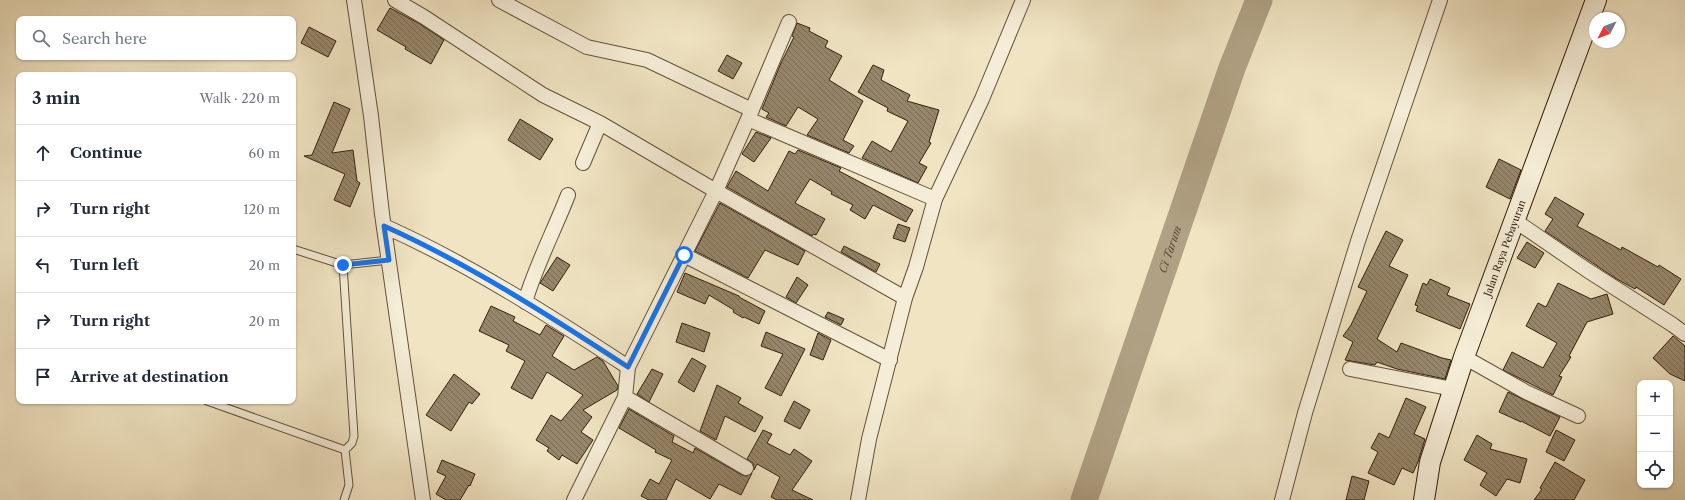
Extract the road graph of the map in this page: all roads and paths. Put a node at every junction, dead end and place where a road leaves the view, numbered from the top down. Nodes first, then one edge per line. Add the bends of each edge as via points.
1 (354, 0) edge
2 (395, 0) edge
3 (500, 0) edge
4 (1023, 0) edge
5 (1440, 0) edge
6 (1596, 0) edge
7 (789, 22) dead end
8 (750, 115) junction
9 (600, 123) junction
10 (583, 163) dead end
11 (716, 191) junction
12 (568, 195) dead end
13 (935, 199) junction
14 (1514, 220) junction
15 (384, 226) junction
16 (296, 250) edge
17 (684, 255) junction
18 (389, 260) junction
19 (343, 265) junction
20 (905, 298) junction
21 (525, 302) junction
22 (1685, 334) edge
23 (1464, 357) junction
24 (890, 360) junction
25 (628, 367) junction
26 (1350, 369) dead end
27 (1453, 389) junction
28 (625, 397) junction
29 (215, 404) edge
30 (1578, 416) dead end
31 (345, 450) junction
32 (746, 468) dead end
33 (422, 498) edge
34 (344, 500) edge
35 (574, 500) edge
36 (858, 500) edge
37 (1282, 500) edge
38 (1424, 500) edge

1 - 15 street
2 - 9 street via 543,95
3 - 8 street via 587,47 647,60
4 - 13 street via 982,99
5 - 37 street via 1358,241 1305,413
6 - 14 main road, Jalan Raya Pebayuran
7 - 8 street
8 - 11 street
8 - 13 street
9 - 10 street
9 - 11 street
11 - 17 street
11 - 20 street
12 - 21 street via 533,276
13 - 20 street
14 - 22 street
14 - 23 main road, Jalan Raya Pebayuran
15 - 18 street
15 - 21 street via 432,249
16 - 19 lane
17 - 24 street
17 - 25 street
18 - 19 lane
18 - 33 street
19 - 31 lane via 354,436 352,443
20 - 24 street
21 - 25 street
23 - 27 main road, Jalan Raya Pebayuran
23 - 30 street via 1526,392
24 - 36 street via 869,439
25 - 28 street
26 - 27 street
27 - 38 main road, Jalan Raya Pebayuran via 1430,462
28 - 32 street
28 - 35 street
29 - 31 lane
31 - 34 lane via 349,485

